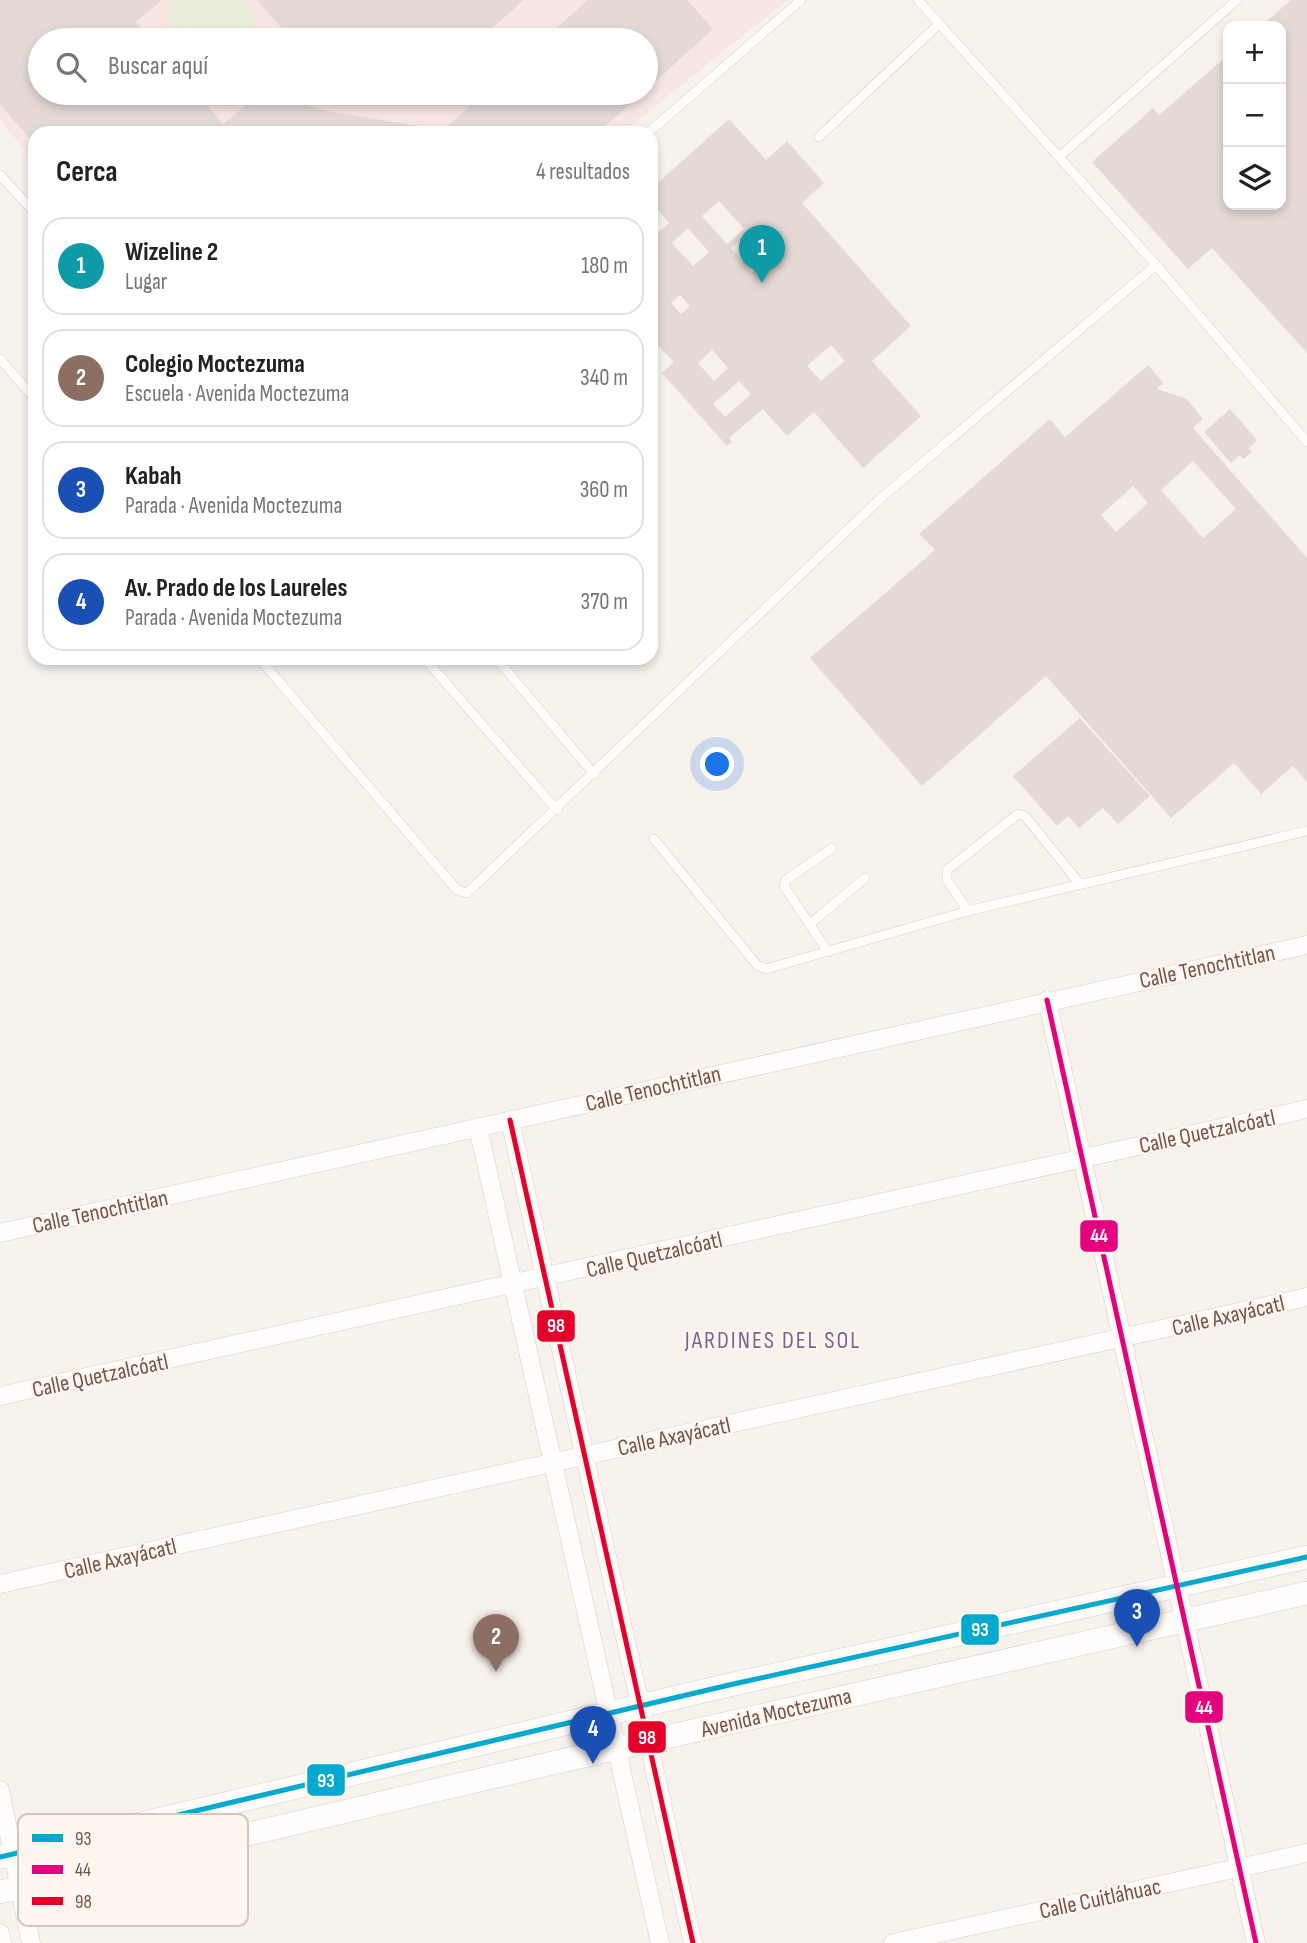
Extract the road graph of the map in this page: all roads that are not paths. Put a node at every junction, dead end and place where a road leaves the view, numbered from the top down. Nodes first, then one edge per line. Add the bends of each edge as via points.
1 (801, 0) edge
2 (918, 0) edge
3 (1237, 0) edge
4 (939, 24) junction
5 (656, 126) edge
6 (819, 137) dead end
7 (1059, 157) junction
8 (0, 175) edge
9 (28, 205) edge
10 (1156, 265) junction
11 (0, 359) edge
12 (28, 391) edge
13 (1307, 442) edge
14 (265, 665) edge
15 (430, 665) edge
16 (502, 665) edge
17 (594, 774) junction
18 (557, 810) junction
19 (1307, 831) edge
20 (654, 839) dead end
21 (832, 848) dead end
22 (865, 878) dead end
23 (1080, 884) junction
24 (968, 911) junction
25 (810, 924) junction
26 (1307, 944) edge
27 (828, 953) junction
28 (1047, 1000) junction
29 (1307, 1109) edge
30 (510, 1120) junction
31 (478, 1127) junction
32 (1082, 1158) junction
33 (0, 1233) edge
34 (544, 1278) junction
35 (513, 1285) junction
36 (1307, 1297) edge
37 (1123, 1338) junction
38 (0, 1396) edge
39 (583, 1455) junction
40 (552, 1462) junction
41 (1307, 1557) edge
42 (0, 1584) edge
43 (1177, 1585) junction
44 (1307, 1593) edge
45 (1185, 1619) junction
46 (639, 1706) junction
47 (609, 1713) junction
48 (646, 1741) junction
49 (617, 1748) junction
50 (0, 1790) edge
51 (181, 1814) edge
52 (248, 1834) edge
53 (1307, 1853) edge
54 (7, 1855) edge
55 (1239, 1868) junction
56 (10, 1889) edge
57 (18, 1910) edge
58 (24, 1926) edge
59 (0, 1933) edge
60 (2, 1943) edge
61 (31, 1943) edge
62 (660, 1943) edge
63 (693, 1943) edge
64 (893, 1943) edge
65 (1256, 1943) edge

1 - 5 lane
2 - 4 lane
3 - 7 lane
4 - 6 lane
4 - 7 lane
7 - 10 lane
8 - 9 lane
10 - 13 lane
10 - 17 lane via 881,498
11 - 12 lane
14 - 18 lane via 460,893 471,891
15 - 18 lane
16 - 17 lane
17 - 18 lane
19 - 23 lane
20 - 27 lane via 759,967
21 - 25 lane via 785,883 785,890
22 - 25 lane
23 - 24 lane
23 - 24 lane via 1025,816 1018,814 947,870 947,880
24 - 27 lane
25 - 27 lane
26 - 28 street, Calle Tenochtitlan
28 - 30 street, Calle Tenochtitlan
28 - 32 street
29 - 32 street, Calle Quetzalcóatl
30 - 31 street, Calle Tenochtitlan
30 - 34 street
31 - 33 street, Calle Tenochtitlan
31 - 35 street
32 - 34 street, Calle Quetzalcóatl
32 - 37 street
34 - 35 street, Calle Quetzalcóatl
34 - 39 street
35 - 38 street, Calle Quetzalcóatl
35 - 40 street
36 - 37 street, Calle Axayácatl
37 - 39 street, Calle Axayácatl
37 - 43 street
39 - 40 street, Calle Axayácatl
39 - 46 street
40 - 42 street, Calle Axayácatl
40 - 47 street
41 - 43 street, Avenida Moctezuma
43 - 45 street
43 - 46 street, Avenida Moctezuma
44 - 45 street, Avenida Moctezuma
45 - 48 street, Avenida Moctezuma
45 - 55 street
46 - 47 street, Avenida Moctezuma
46 - 48 street
47 - 49 street
47 - 51 street, Avenida Moctezuma
48 - 49 street, Avenida Moctezuma
48 - 63 street
49 - 52 street, Avenida Moctezuma
49 - 62 street
50 - 54 street
53 - 55 street, Calle Cuitláhuac
54 - 56 street
55 - 64 street, Calle Cuitláhuac
55 - 65 street
56 - 57 street
58 - 61 street
59 - 60 street

